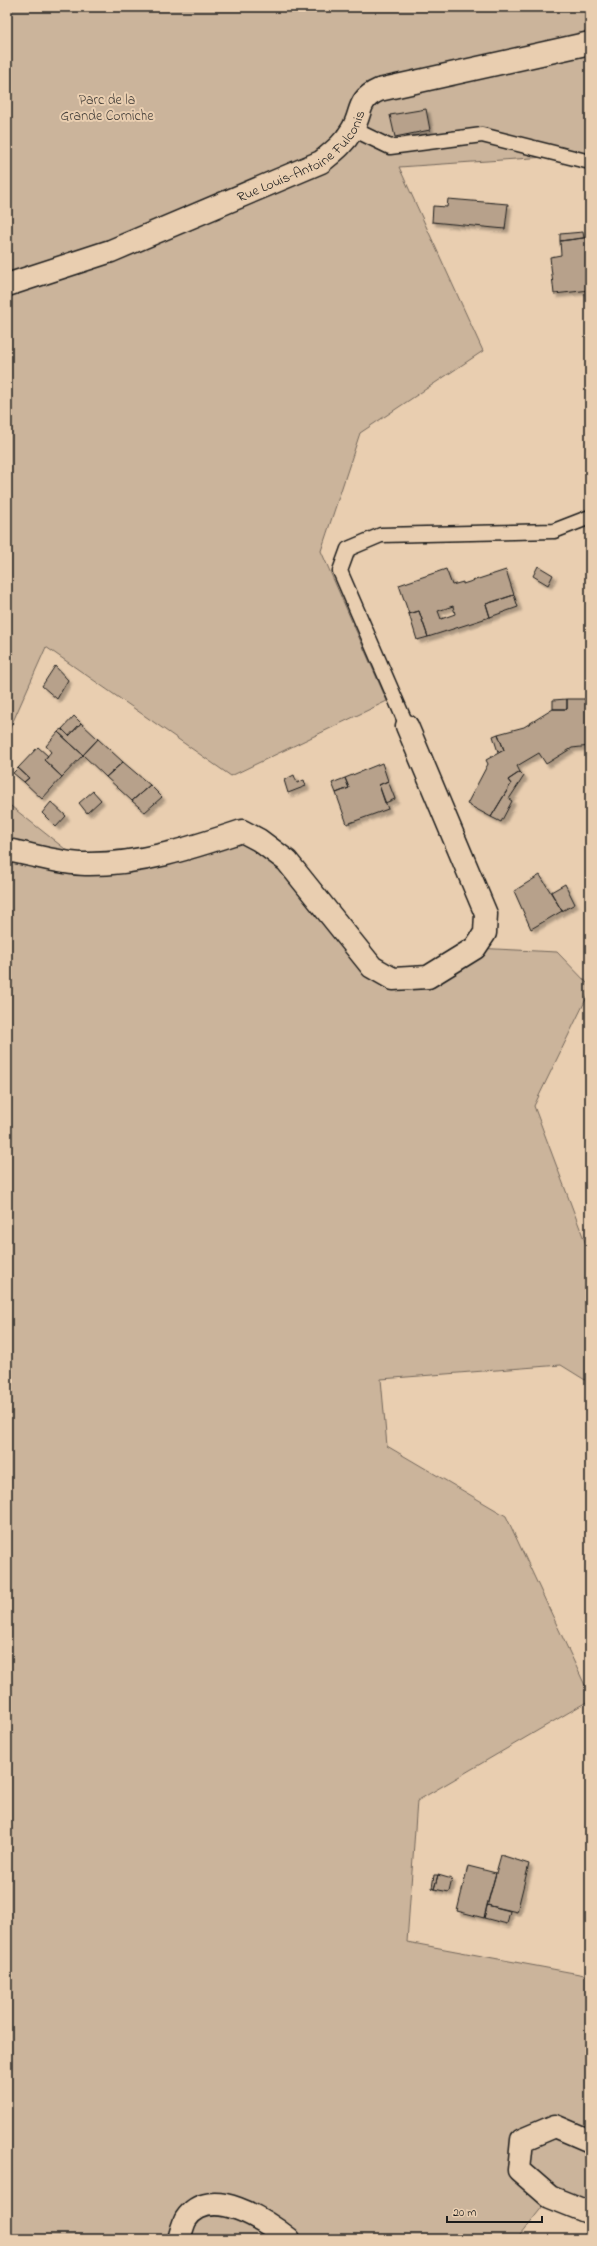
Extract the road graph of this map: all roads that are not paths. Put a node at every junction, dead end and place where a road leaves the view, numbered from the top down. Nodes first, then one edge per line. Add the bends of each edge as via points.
1 (590, 43) edge
2 (353, 130) junction
3 (590, 162) edge
4 (7, 285) edge
5 (590, 517) edge
6 (407, 726) joint
7 (7, 850) edge
8 (590, 2141) edge
9 (590, 2214) edge
10 (179, 2239) edge
11 (289, 2239) edge

1 - 2 street, Rue Louis-Antoine Fulconis via 379,90 362,101
2 - 3 lane via 390,147 482,135
2 - 4 street, Rue Louis-Antoine Fulconis via 341,145 321,162 111,251
5 - 6 lane via 554,530 381,535 348,549 340,571
6 - 7 street via 486,914 485,933 475,948 428,977 393,979 372,967 287,862 259,840 242,832 184,850 137,860 84,864
8 - 9 street via 556,2126 522,2140 519,2170 550,2197
10 - 11 street via 186,2218 202,2205 219,2203 265,2221

